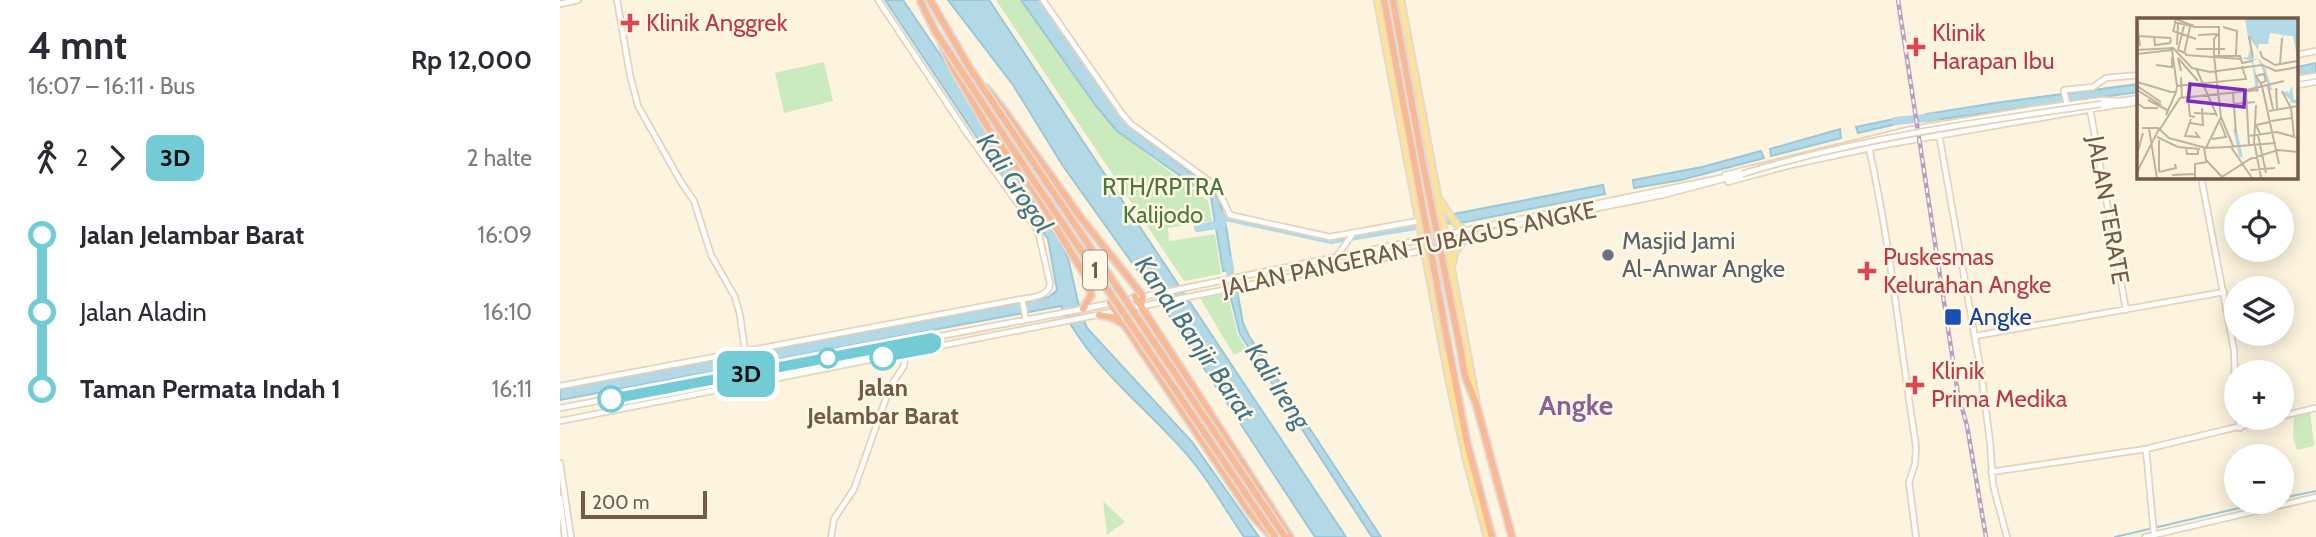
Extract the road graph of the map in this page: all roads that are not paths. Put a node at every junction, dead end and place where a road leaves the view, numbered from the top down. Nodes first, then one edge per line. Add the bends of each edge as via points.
1 (578, 0) edge
2 (617, 0) edge
3 (878, 0) edge
4 (920, 0) edge
5 (930, 0) edge
6 (1043, 0) edge
7 (1377, 0) edge
8 (1384, 0) edge
9 (1393, 0) edge
10 (1401, 0) edge
11 (560, 4) edge
12 (935, 31) junction
13 (2316, 46) edge
14 (2316, 51) edge
15 (2309, 53) junction
16 (2298, 55) edge
17 (971, 70) junction
18 (2137, 75) edge
19 (2316, 76) edge
20 (2298, 79) edge
21 (2316, 82) edge
22 (2298, 85) edge
23 (2137, 100) edge
24 (2119, 103) junction
25 (2067, 104) junction
26 (2091, 110) junction
27 (1930, 127) junction
28 (1908, 130) junction
29 (1939, 134) junction
30 (1932, 135) junction
31 (1911, 139) junction
32 (1869, 148) junction
33 (2202, 178) edge
34 (1722, 180) junction
35 (1436, 193) junction
36 (1419, 223) junction
37 (1467, 232) junction
38 (1352, 235) junction
39 (1444, 237) junction
40 (1422, 238) junction
41 (1463, 241) junction
42 (1446, 246) junction
43 (1424, 250) junction
44 (1336, 257) junction
45 (1304, 264) junction
46 (1451, 272) junction
47 (1306, 274) junction
48 (1429, 274) junction
49 (2224, 292) joint
50 (1143, 296) junction
51 (1022, 300) junction
52 (1110, 303) junction
53 (1152, 303) junction
54 (1141, 306) junction
55 (1082, 309) junction
56 (2126, 310) junction
57 (1116, 311) junction
58 (1099, 315) junction
59 (1025, 317) junction
60 (1149, 319) junction
61 (1129, 329) junction
62 (948, 335) junction
63 (1975, 336) junction
64 (932, 338) junction
65 (972, 341) junction
66 (932, 348) junction
67 (905, 352) junction
68 (745, 353) junction
69 (790, 365) junction
70 (748, 372) junction
71 (791, 375) junction
72 (560, 386) edge
73 (1476, 403) junction
74 (560, 408) edge
75 (2316, 408) edge
76 (2294, 413) edge
77 (560, 421) edge
78 (2231, 430) edge
79 (2146, 449) junction
80 (560, 463) edge
81 (1991, 472) junction
82 (2316, 497) edge
83 (560, 498) edge
84 (2153, 531) junction
85 (565, 537) edge
86 (571, 537) edge
87 (831, 537) edge
88 (1274, 537) edge
89 (1287, 537) edge
90 (1490, 537) edge
91 (1512, 537) edge
92 (1916, 537) edge
93 (2007, 537) edge
94 (2145, 537) edge

1 - 11 street
2 - 68 street via 638,106 696,205 710,254 738,307
3 - 51 street via 1038,231 1049,290
4 - 12 highway, 1, bridge
5 - 17 highway, 1
6 - 38 street via 1123,115 1209,181 1230,215 1330,237
7 - 36 main road
8 - 90 highway, bridge via 1469,452
9 - 73 highway, bridge via 1465,376
10 - 35 main road
12 - 55 highway, bridge via 988,128 1032,189 1091,287
12 - 88 highway, 1, bridge
13 - 15 street
14 - 15 street
15 - 16 street
17 - 50 highway, bridge
17 - 89 highway, 1, bridge
18 - 25 street via 2106,78 2092,87 2065,91
19 - 20 street
21 - 22 street
23 - 24 street, JALAN PANGERAN TUBAGUS ANGKE
24 - 25 street, JALAN PANGERAN TUBAGUS ANGKE
24 - 26 street, JALAN PANGERAN TUBAGUS ANGKE
24 - 34 street, JALAN PANGERAN TUBAGUS ANGKE, bridge via 1923,131
25 - 27 street, JALAN PANGERAN TUBAGUS ANGKE
26 - 29 street, JALAN PANGERAN TUBAGUS ANGKE
26 - 56 street, JALAN TERATE
27 - 28 street, JALAN PANGERAN TUBAGUS ANGKE
27 - 30 street
28 - 31 street
28 - 34 street, JALAN PANGERAN TUBAGUS ANGKE via 1730,173
29 - 30 street, JALAN PANGERAN TUBAGUS ANGKE
29 - 63 street
30 - 31 street, JALAN PANGERAN TUBAGUS ANGKE
31 - 32 street, JALAN PANGERAN TUBAGUS ANGKE
32 - 34 street, JALAN PANGERAN TUBAGUS ANGKE
32 - 92 street via 1916,446 1909,482
33 - 49 street
34 - 37 street, JALAN PANGERAN TUBAGUS ANGKE
34 - 41 street, JALAN PANGERAN TUBAGUS ANGKE via 1532,221
35 - 37 main road
35 - 39 main road
36 - 38 street
36 - 40 main road
37 - 39 street, JALAN PANGERAN TUBAGUS ANGKE
38 - 44 street
39 - 40 street, JALAN PANGERAN TUBAGUS ANGKE
39 - 42 main road
40 - 43 main road
40 - 44 street, JALAN PANGERAN TUBAGUS ANGKE
41 - 42 street, JALAN PANGERAN TUBAGUS ANGKE
41 - 46 main road via 1454,254
42 - 43 street, JALAN PANGERAN TUBAGUS ANGKE
42 - 46 main road
43 - 47 street, JALAN PANGERAN TUBAGUS ANGKE
43 - 48 main road
44 - 45 street, JALAN PANGERAN TUBAGUS ANGKE
45 - 47 street
45 - 50 street, JALAN PANGERAN TUBAGUS ANGKE
46 - 48 main road via 1445,264 1438,264
46 - 73 main road
47 - 53 street, JALAN PANGERAN TUBAGUS ANGKE
48 - 90 main road via 1466,459
49 - 56 street
50 - 52 street, JALAN PANGERAN TUBAGUS ANGKE
50 - 54 highway
51 - 59 street
51 - 68 street
52 - 55 street, JALAN PANGERAN TUBAGUS ANGKE
52 - 57 highway
53 - 54 street, JALAN PANGERAN TUBAGUS ANGKE
53 - 60 highway
54 - 57 street, JALAN PANGERAN TUBAGUS ANGKE
54 - 60 highway
55 - 59 street, JALAN PANGERAN TUBAGUS ANGKE
56 - 63 street
57 - 58 street, JALAN PANGERAN TUBAGUS ANGKE
57 - 61 highway
58 - 61 highway via 1115,318
58 - 65 street, JALAN PANGERAN TUBAGUS ANGKE
59 - 62 street, JALAN PANGERAN TUBAGUS ANGKE
60 - 89 highway, bridge
61 - 88 highway, bridge via 1251,514
62 - 64 street, JALAN PANGERAN TUBAGUS ANGKE
62 - 65 street via 949,341
63 - 81 street
64 - 66 street via 936,343
64 - 69 street, JALAN PANGERAN TUBAGUS ANGKE
65 - 66 street, JALAN PANGERAN TUBAGUS ANGKE
66 - 67 street, JALAN PANGERAN TUBAGUS ANGKE
67 - 71 street, JALAN PANGERAN TUBAGUS ANGKE
67 - 87 street via 904,366 890,387 854,489 834,519
68 - 70 street
68 - 72 street
69 - 70 street, JALAN PANGERAN TUBAGUS ANGKE
69 - 71 street
70 - 74 street, JALAN PANGERAN TUBAGUS ANGKE
71 - 77 street, JALAN PANGERAN TUBAGUS ANGKE
73 - 91 highway
75 - 76 street
78 - 79 street
79 - 81 street
79 - 84 street
80 - 86 street
81 - 93 street
82 - 84 street
83 - 85 street
84 - 94 street

